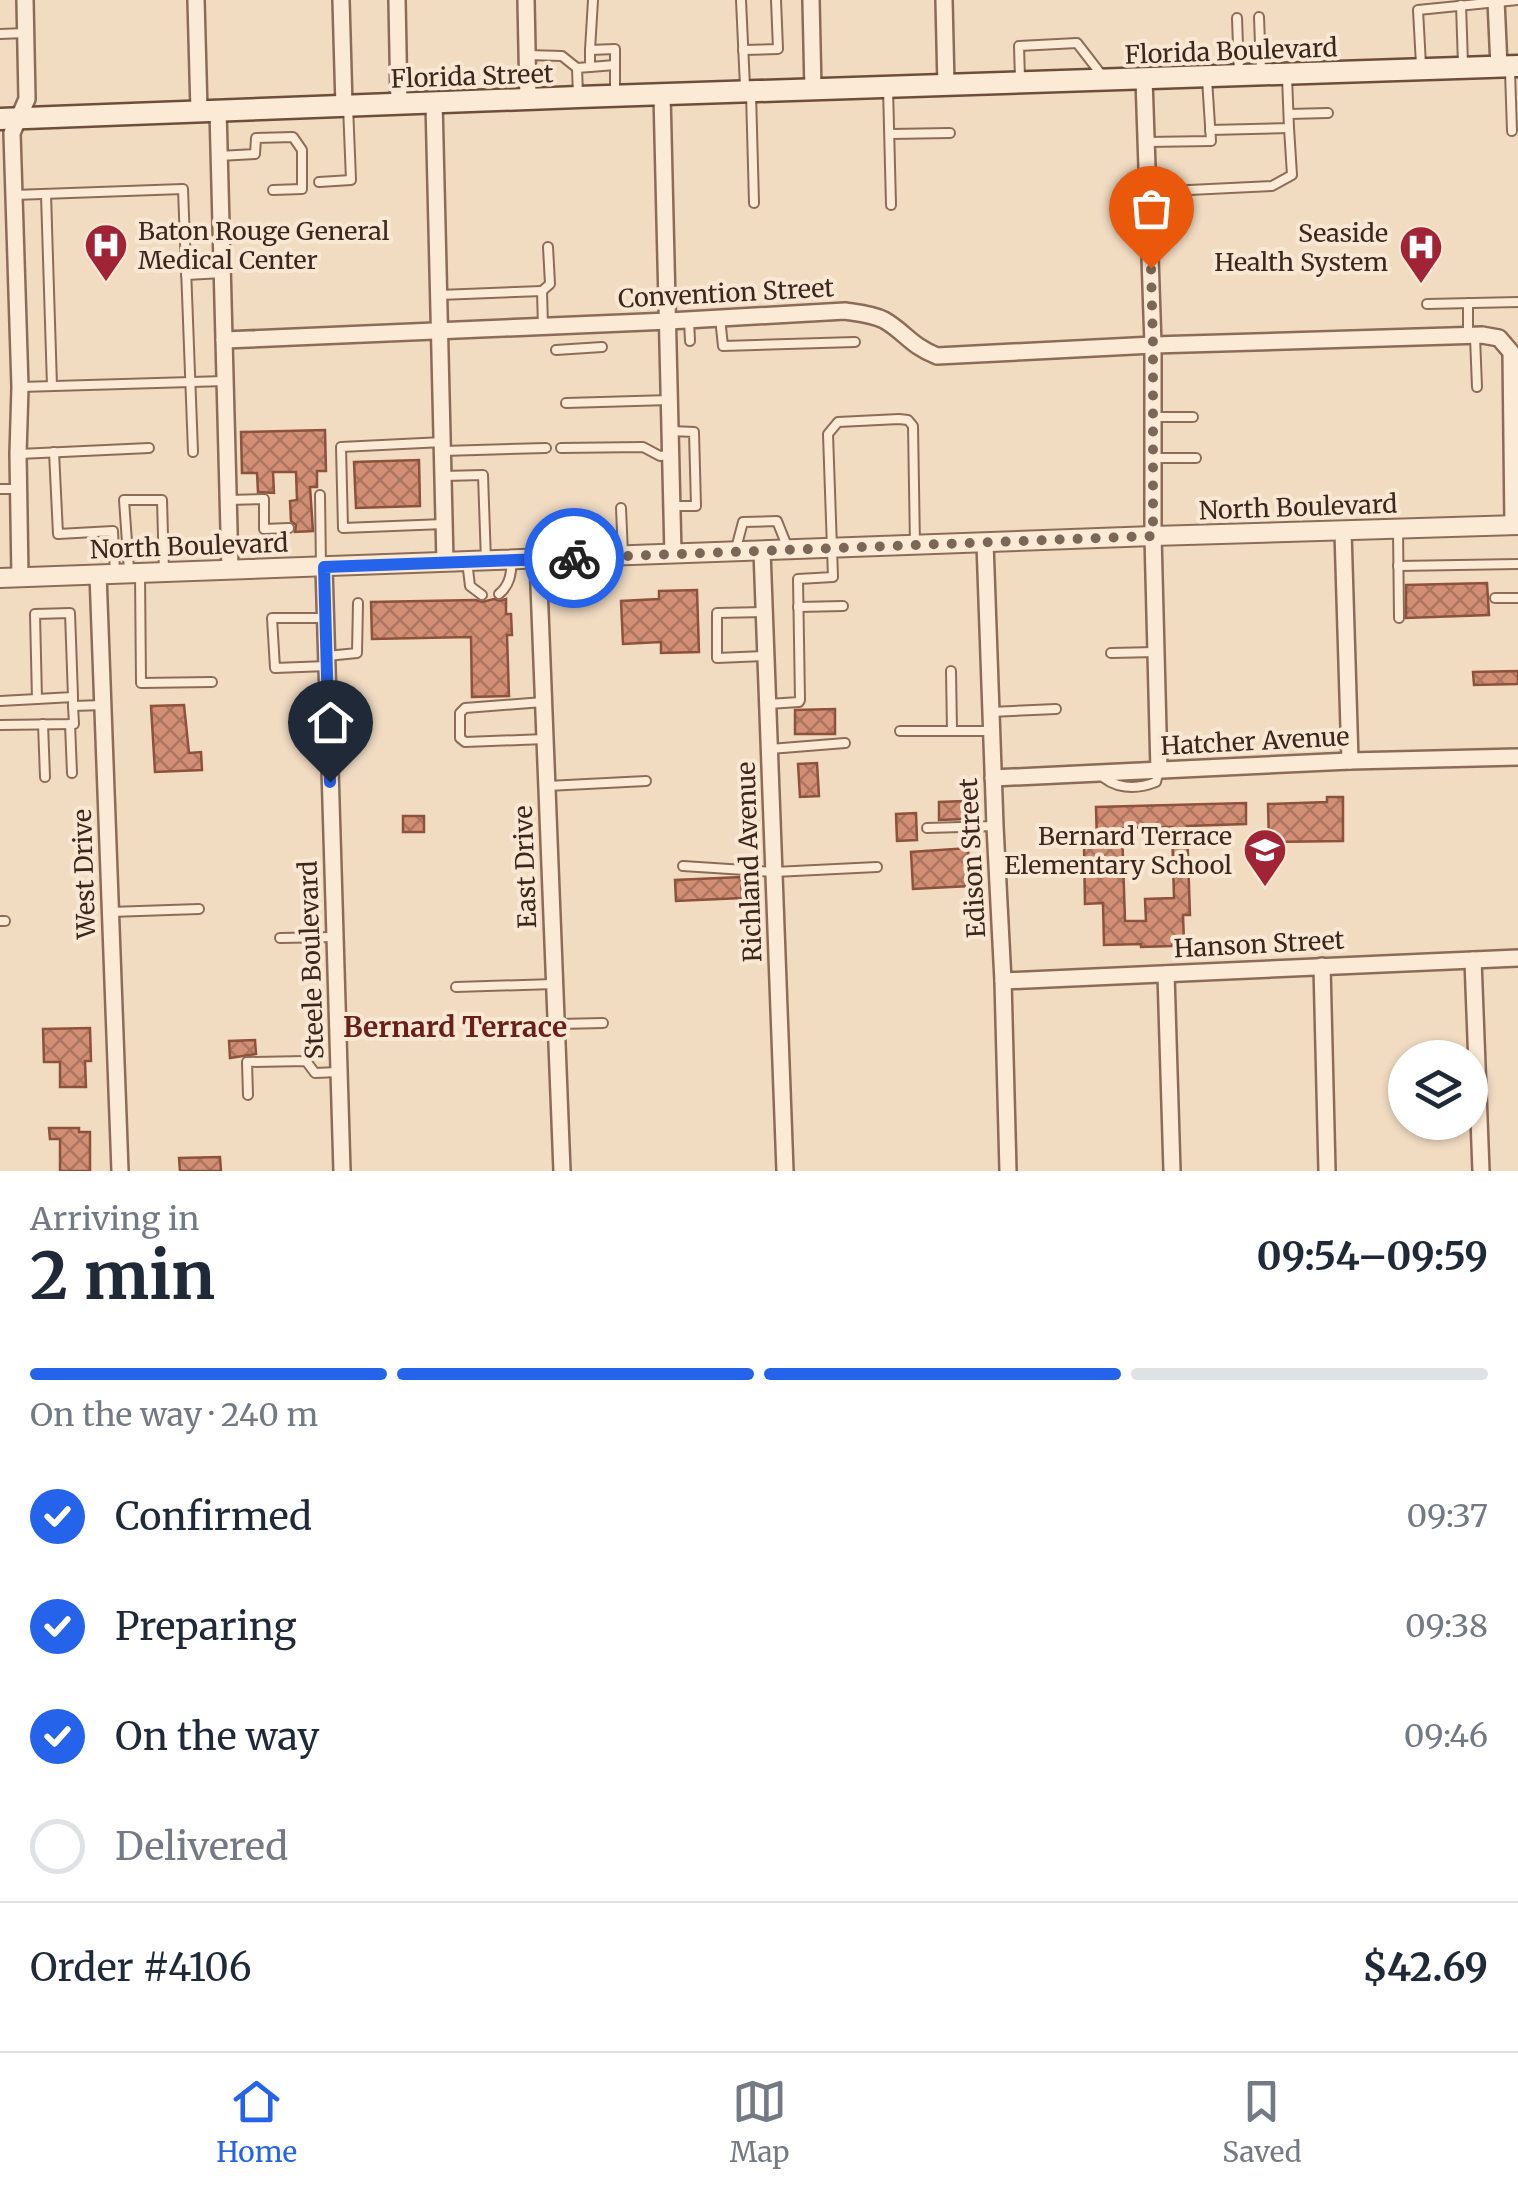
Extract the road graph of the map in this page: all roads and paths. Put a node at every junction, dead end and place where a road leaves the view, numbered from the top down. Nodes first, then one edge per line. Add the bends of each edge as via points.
1 (25, 0) edge
2 (196, 0) edge
3 (341, 0) edge
4 (397, 0) edge
5 (526, 0) edge
6 (593, 0) edge
7 (741, 0) edge
8 (776, 0) edge
9 (811, 0) edge
10 (944, 0) edge
11 (1496, 0) edge
12 (1518, 0) edge
13 (1471, 2) edge
14 (1461, 5) junction
15 (1259, 17) dead end
16 (1237, 18) dead end
17 (25, 33) junction
18 (0, 34) edge
19 (590, 50) junction
20 (743, 50) junction
21 (527, 55) junction
22 (615, 64) junction
23 (590, 67) junction
24 (1509, 67) edge
25 (577, 68) junction
26 (1463, 68) junction
27 (1421, 70) junction
28 (1287, 74) junction
29 (1261, 75) junction
30 (1239, 76) junction
31 (1207, 77) junction
32 (1144, 79) junction
33 (1106, 80) junction
34 (1020, 84) junction
35 (946, 86) junction
36 (888, 88) junction
37 (813, 90) junction
38 (748, 92) junction
39 (662, 94) junction
40 (615, 96) junction
41 (578, 97) junction
42 (528, 99) junction
43 (434, 102) junction
44 (399, 104) junction
45 (346, 106) junction
46 (209, 111) junction
47 (1289, 114) junction
48 (1328, 114) dead end
49 (9, 119) edge
50 (1290, 128) junction
51 (1210, 130) junction
52 (1512, 131) dead end
53 (890, 134) junction
54 (950, 134) dead end
55 (1147, 142) junction
56 (219, 156) junction
57 (319, 182) dead end
58 (273, 190) dead end
59 (1148, 192) junction
60 (46, 194) junction
61 (10, 201) edge
62 (754, 203) dead end
63 (891, 204) dead end
64 (548, 247) dead end
65 (223, 272) junction
66 (186, 275) junction
67 (542, 291) junction
68 (439, 295) junction
69 (1518, 302) edge
70 (1468, 303) junction
71 (1427, 304) dead end
72 (720, 318) junction
73 (689, 320) junction
74 (668, 321) junction
75 (578, 325) junction
76 (543, 326) junction
77 (440, 331) junction
78 (1472, 335) junction
79 (224, 340) junction
80 (690, 341) dead end
81 (855, 342) dead end
82 (1153, 345) junction
83 (602, 347) dead end
84 (579, 348) junction
85 (556, 350) dead end
86 (190, 380) junction
87 (225, 381) junction
88 (52, 386) junction
89 (20, 387) junction
90 (1477, 387) dead end
91 (1515, 392) edge
92 (670, 400) junction
93 (566, 404) dead end
94 (1194, 417) dead end
95 (1153, 418) junction
96 (671, 432) junction
97 (443, 447) junction
98 (149, 448) dead end
99 (546, 448) dead end
100 (561, 448) dead end
101 (54, 452) junction
102 (193, 452) dead end
103 (18, 454) junction
104 (672, 455) junction
105 (1153, 458) junction
106 (1196, 458) dead end
107 (443, 476) junction
108 (0, 489) edge
109 (18, 489) junction
110 (320, 495) dead end
111 (228, 500) junction
112 (672, 506) junction
113 (621, 508) dead end
114 (444, 524) junction
115 (1515, 525) edge
116 (289, 528) dead end
117 (1398, 530) junction
118 (1343, 532) junction
119 (1153, 536) junction
120 (985, 543) junction
121 (914, 546) junction
122 (833, 548) junction
123 (788, 550) junction
124 (762, 551) junction
125 (735, 552) junction
126 (674, 554) junction
127 (623, 556) junction
128 (538, 560) junction
129 (486, 561) junction
130 (512, 561) junction
131 (445, 562) junction
132 (466, 562) junction
133 (1518, 564) edge
134 (1398, 566) junction
135 (322, 567) junction
136 (230, 569) junction
137 (164, 572) junction
138 (120, 574) junction
139 (0, 578) edge
140 (20, 578) junction
141 (499, 594) dead end
142 (482, 595) dead end
143 (1495, 598) dead end
144 (1518, 598) edge
145 (358, 603) dead end
146 (843, 606) dead end
147 (798, 607) junction
148 (765, 612) junction
149 (326, 618) junction
150 (1398, 618) dead end
151 (1156, 652) junction
152 (1111, 654) dead end
153 (766, 656) junction
154 (327, 661) junction
155 (951, 671) dead end
156 (212, 682) dead end
157 (37, 699) junction
158 (0, 701) edge
159 (73, 701) junction
160 (543, 702) junction
161 (768, 704) junction
162 (103, 705) junction
163 (1056, 709) dead end
164 (991, 712) junction
165 (43, 724) junction
166 (70, 724) junction
167 (0, 725) edge
168 (900, 731) dead end
169 (952, 731) junction
170 (992, 731) junction
171 (545, 739) junction
172 (845, 743) dead end
173 (770, 749) junction
174 (1518, 756) edge
175 (1350, 761) junction
176 (1159, 770) junction
177 (72, 773) dead end
178 (45, 777) dead end
179 (994, 778) junction
180 (646, 781) dead end
181 (546, 786) junction
182 (995, 826) junction
183 (927, 828) dead end
184 (683, 866) dead end
185 (878, 867) dead end
186 (774, 872) junction
187 (200, 909) dead end
188 (110, 912) junction
189 (335, 937) junction
190 (280, 938) dead end
191 (1518, 958) edge
192 (1472, 960) junction
193 (1322, 966) junction
194 (1166, 974) junction
195 (1003, 981) junction
196 (554, 984) junction
197 (456, 988) dead end
198 (603, 1022) dead end
199 (556, 1024) junction
200 (339, 1072) junction
201 (248, 1095) dead end
202 (120, 1171) edge
203 (342, 1171) edge
204 (562, 1171) edge
205 (785, 1171) edge
206 (1008, 1171) edge
207 (1172, 1171) edge
208 (1327, 1171) edge
209 (1481, 1171) edge

1 - 17 street
2 - 46 street
3 - 45 street
4 - 44 street
5 - 21 street
6 - 19 lane
7 - 20 lane
8 - 20 lane via 778,49
9 - 37 street
10 - 35 street
11 - 12 lane
11 - 13 lane
11 - 24 street
13 - 14 lane
14 - 26 lane
14 - 27 lane via 1418,10
15 - 29 lane
16 - 30 lane
17 - 18 lane
17 - 49 street via 26,99
19 - 22 lane via 615,49
19 - 23 lane
20 - 38 lane
21 - 25 lane via 562,56
21 - 42 street
22 - 23 lane
22 - 40 lane
23 - 25 lane
24 - 26 main road, Florida Boulevard
24 - 52 lane
25 - 41 lane
26 - 27 main road, Florida Boulevard
27 - 28 main road, Florida Boulevard
28 - 29 main road, Florida Boulevard
28 - 47 lane
29 - 30 main road, Florida Boulevard
30 - 31 main road, Florida Boulevard
31 - 32 main road, Florida Boulevard
31 - 51 lane
32 - 33 main road, Florida Boulevard
32 - 55 street
33 - 34 main road, Florida Boulevard
33 - 34 lane via 1077,43 1018,46
34 - 35 main road, Florida Boulevard
35 - 36 main road, Florida Street
36 - 37 main road, Florida Street
36 - 53 lane
37 - 38 main road, Florida Street
38 - 39 main road, Florida Street
38 - 62 lane
39 - 40 main road, Florida Street
39 - 74 street
40 - 41 main road, Florida Street
41 - 42 main road, Florida Street
42 - 43 main road, Florida Street
43 - 44 main road, Florida Street
43 - 68 street
44 - 45 main road, Florida Street
45 - 46 main road, Florida Street
45 - 57 lane via 351,180
46 - 49 main road, Florida Street
46 - 56 street
47 - 48 lane
47 - 50 lane
49 - 61 street
50 - 51 lane
50 - 59 lane via 1292,175 1272,186
51 - 55 lane via 1211,141
53 - 54 lane
53 - 63 lane
55 - 59 street
56 - 58 lane via 256,154 256,138 293,137 302,150 302,190
56 - 65 street
59 - 82 street
60 - 61 lane
60 - 66 lane via 184,189
60 - 88 lane
61 - 89 street
64 - 67 lane via 550,284
65 - 66 lane
65 - 79 street
66 - 86 lane
67 - 68 lane
67 - 76 lane
68 - 77 street
69 - 70 lane
70 - 71 lane
70 - 78 lane
72 - 73 street, Convention Street
72 - 81 lane via 722,346
72 - 82 street, Convention Street via 866,314 937,356
73 - 74 street, Convention Street
73 - 80 lane
74 - 75 street, Convention Street
74 - 92 street
75 - 76 street, Convention Street
75 - 84 lane
76 - 77 street, Convention Street
77 - 79 street, Convention Street
77 - 97 street
78 - 82 street, Convention Street
78 - 90 lane
78 - 91 street, Convention Street via 1499,338 1511,352
79 - 87 street
82 - 95 street
83 - 84 lane
84 - 85 lane
86 - 87 lane
86 - 88 lane
86 - 102 lane
87 - 111 street
88 - 89 lane
89 - 103 street
91 - 115 street
92 - 93 lane
92 - 96 street
94 - 95 lane
95 - 105 street
96 - 104 street
96 - 112 lane via 694,432 696,506
97 - 99 lane
97 - 107 street
97 - 114 lane via 341,446 343,528
98 - 101 lane
100 - 104 lane via 643,447
101 - 103 lane
101 - 138 lane via 58,534 113,532
103 - 109 street
104 - 112 street
105 - 106 lane
105 - 119 street
107 - 114 street
107 - 129 lane via 483,475
108 - 109 lane
109 - 140 street
110 - 135 lane
111 - 116 lane via 264,499 264,529
111 - 136 street
112 - 126 street
113 - 127 lane
114 - 131 street
115 - 117 street, North Boulevard
117 - 118 street, North Boulevard
117 - 134 lane
118 - 119 street, North Boulevard
118 - 175 street
119 - 120 street, North Boulevard
119 - 151 street
120 - 121 street, North Boulevard
120 - 164 street, Edison Street
121 - 122 street, North Boulevard
121 - 122 lane via 913,426 899,419 846,420 828,434
122 - 123 street, North Boulevard
122 - 147 lane via 833,576 798,580
123 - 124 street, North Boulevard
123 - 125 lane via 777,522 744,522
124 - 125 street, North Boulevard
124 - 148 street, Richland Avenue
125 - 126 street, North Boulevard
126 - 127 street, North Boulevard
127 - 128 street, North Boulevard
128 - 130 street, North Boulevard
128 - 160 street, East Drive
129 - 130 street, North Boulevard
129 - 132 street, North Boulevard
130 - 141 lane
131 - 132 street, North Boulevard
131 - 135 street, North Boulevard
132 - 142 lane via 470,586
133 - 134 lane
134 - 150 lane
135 - 136 street, North Boulevard
135 - 149 street, Steele Boulevard
136 - 137 street, North Boulevard
137 - 138 street, North Boulevard
137 - 138 lane via 162,500 124,500
138 - 140 street, North Boulevard
138 - 156 lane via 142,683
138 - 162 street, West Drive
139 - 140 street, North Boulevard
143 - 144 lane
145 - 154 lane via 357,653
146 - 147 lane
147 - 161 lane via 800,700
148 - 153 street, Richland Avenue
148 - 153 lane via 718,613 717,658
149 - 154 street, Steele Boulevard
149 - 154 lane via 272,618 276,668
151 - 152 lane
151 - 176 street
153 - 161 street, Richland Avenue
154 - 189 street, Steele Boulevard
155 - 169 lane
157 - 158 lane
157 - 159 lane
157 - 159 lane via 34,614 70,613
159 - 162 lane
159 - 166 lane
160 - 171 street, East Drive
160 - 171 lane via 465,708 460,738
161 - 173 street, Richland Avenue
162 - 188 street, West Drive
163 - 164 lane
164 - 170 street, Edison Street
165 - 166 lane
165 - 167 lane
165 - 178 lane
166 - 177 lane
168 - 169 lane
169 - 170 lane
170 - 179 street, Edison Street
171 - 181 street, East Drive
172 - 173 lane
173 - 186 street, Richland Avenue
174 - 175 street, Hatcher Avenue
175 - 176 street, Hatcher Avenue
176 - 179 street, Hatcher Avenue
179 - 182 street, Edison Street
180 - 181 lane
181 - 196 street, East Drive
182 - 183 lane
182 - 195 street, Edison Street
184 - 186 lane
185 - 186 lane
186 - 205 street, Richland Avenue
187 - 188 lane
188 - 202 street, West Drive
189 - 190 lane
189 - 200 street, Steele Boulevard
191 - 192 street, Hanson Street
192 - 193 street, Hanson Street
192 - 209 street
193 - 194 street, Hanson Street
193 - 208 street
194 - 195 street, Hanson Street
194 - 207 street
195 - 206 street, Edison Street
196 - 197 lane
196 - 199 street, East Drive
198 - 199 lane
199 - 204 street, East Drive
200 - 201 lane via 315,1073 306,1061 247,1062
200 - 203 street, Steele Boulevard

